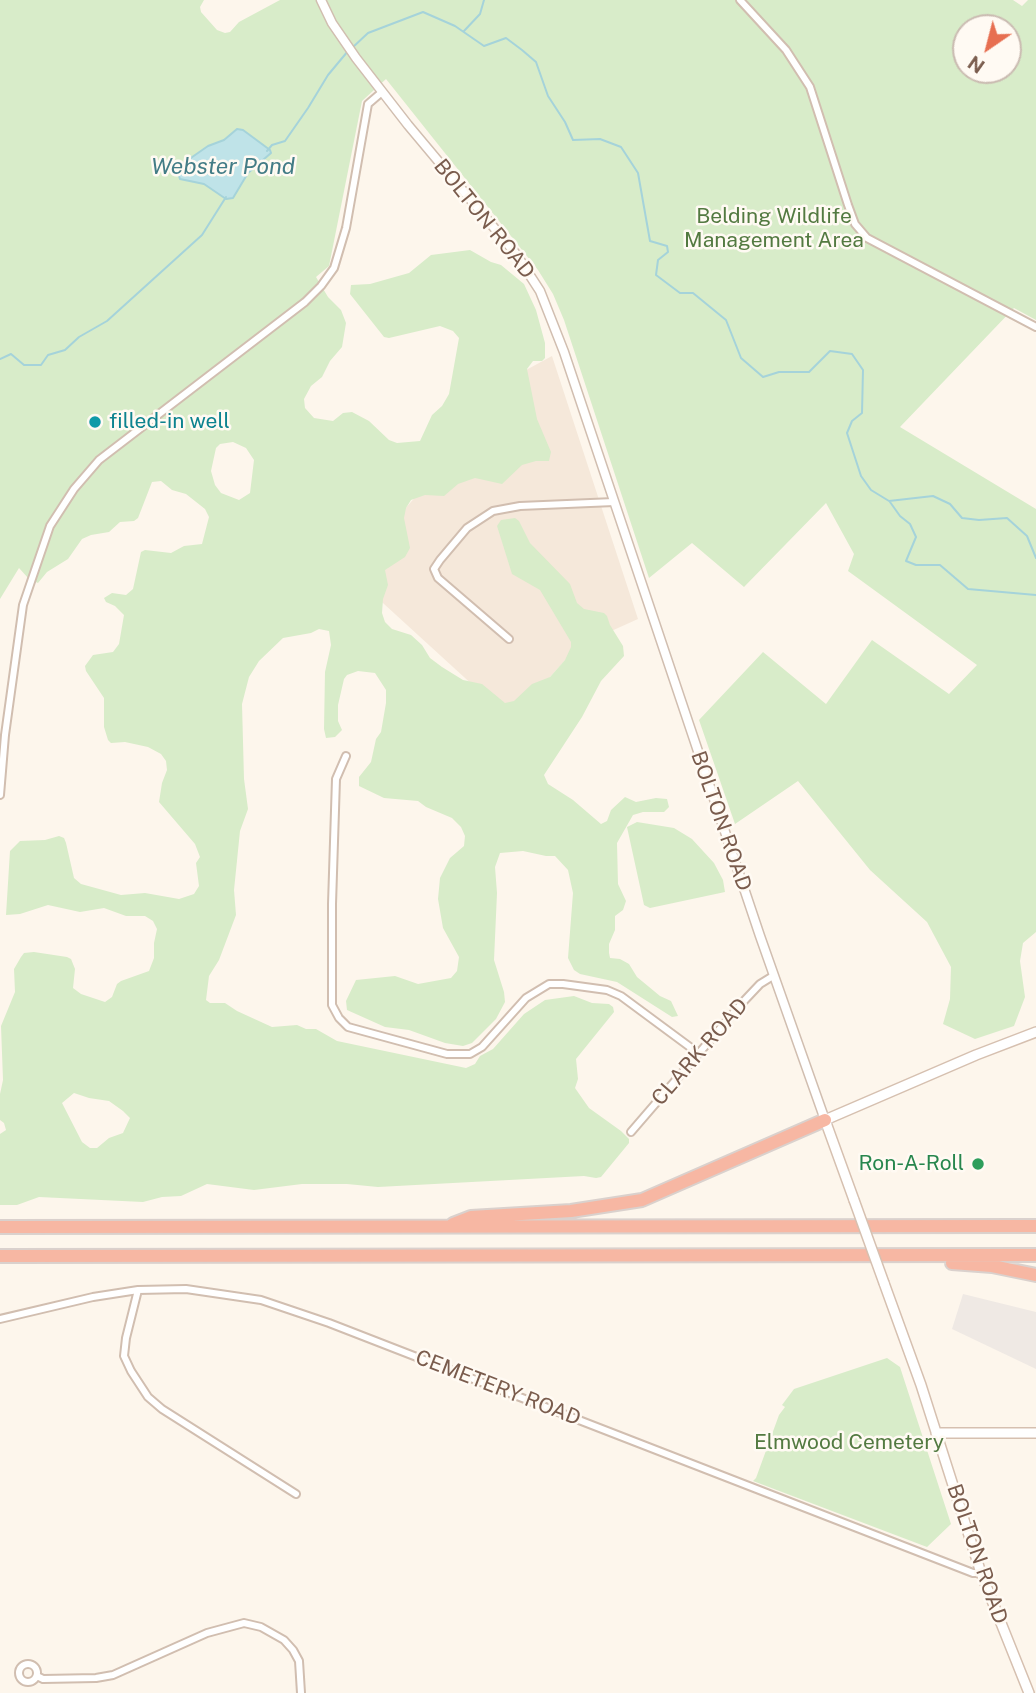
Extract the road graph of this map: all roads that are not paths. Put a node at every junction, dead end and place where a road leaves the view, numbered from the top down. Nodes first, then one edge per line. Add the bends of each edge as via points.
1 (321, 0) edge
2 (740, 0) edge
3 (382, 92) junction
4 (1036, 327) edge
5 (614, 502) junction
6 (509, 639) dead end
7 (346, 756) dead end
8 (0, 795) edge
9 (773, 976) junction
10 (1036, 1032) edge
11 (698, 1053) junction
12 (825, 1120) junction
13 (631, 1132) dead end
14 (1036, 1226) edge
15 (0, 1227) edge
16 (447, 1227) junction
17 (918, 1255) junction
18 (1036, 1255) edge
19 (0, 1256) edge
20 (1036, 1275) edge
21 (138, 1290) junction
22 (0, 1319) edge
23 (936, 1433) junction
24 (1036, 1433) edge
25 (296, 1494) dead end
26 (981, 1573) junction
27 (37, 1676) dead end
28 (301, 1693) edge
29 (1029, 1693) edge

1 - 3 street, BOLTON ROAD
2 - 4 street via 786,50 810,87 855,224 867,238
3 - 5 street, BOLTON ROAD via 516,254 540,291
3 - 8 street via 368,104 346,228 334,268 321,286 99,460 50,526 23,605
5 - 6 street via 493,511 467,528 440,560 434,569 439,578
5 - 9 street, BOLTON ROAD
7 - 11 street via 336,779 332,1005 348,1027 447,1054 470,1054 482,1047 526,998 549,984 563,984 621,996
9 - 11 street, CLARK ROAD via 760,984
9 - 12 street, BOLTON ROAD
10 - 12 main road
11 - 13 street, CLARK ROAD
12 - 16 highway via 642,1200 571,1211 471,1217
12 - 23 main road, BOLTON ROAD, bridge
14 - 16 highway
15 - 16 highway
17 - 18 highway
17 - 19 highway
17 - 20 highway via 942,1263
21 - 22 street, CEMETERY ROAD
21 - 25 street via 124,1356 148,1397
21 - 26 street, CEMETERY ROAD via 233,1294 294,1310
23 - 24 main road
23 - 26 main road, BOLTON ROAD
26 - 29 main road, BOLTON ROAD
27 - 28 street via 113,1675 207,1633 244,1623 261,1627 293,1650 299,1661

